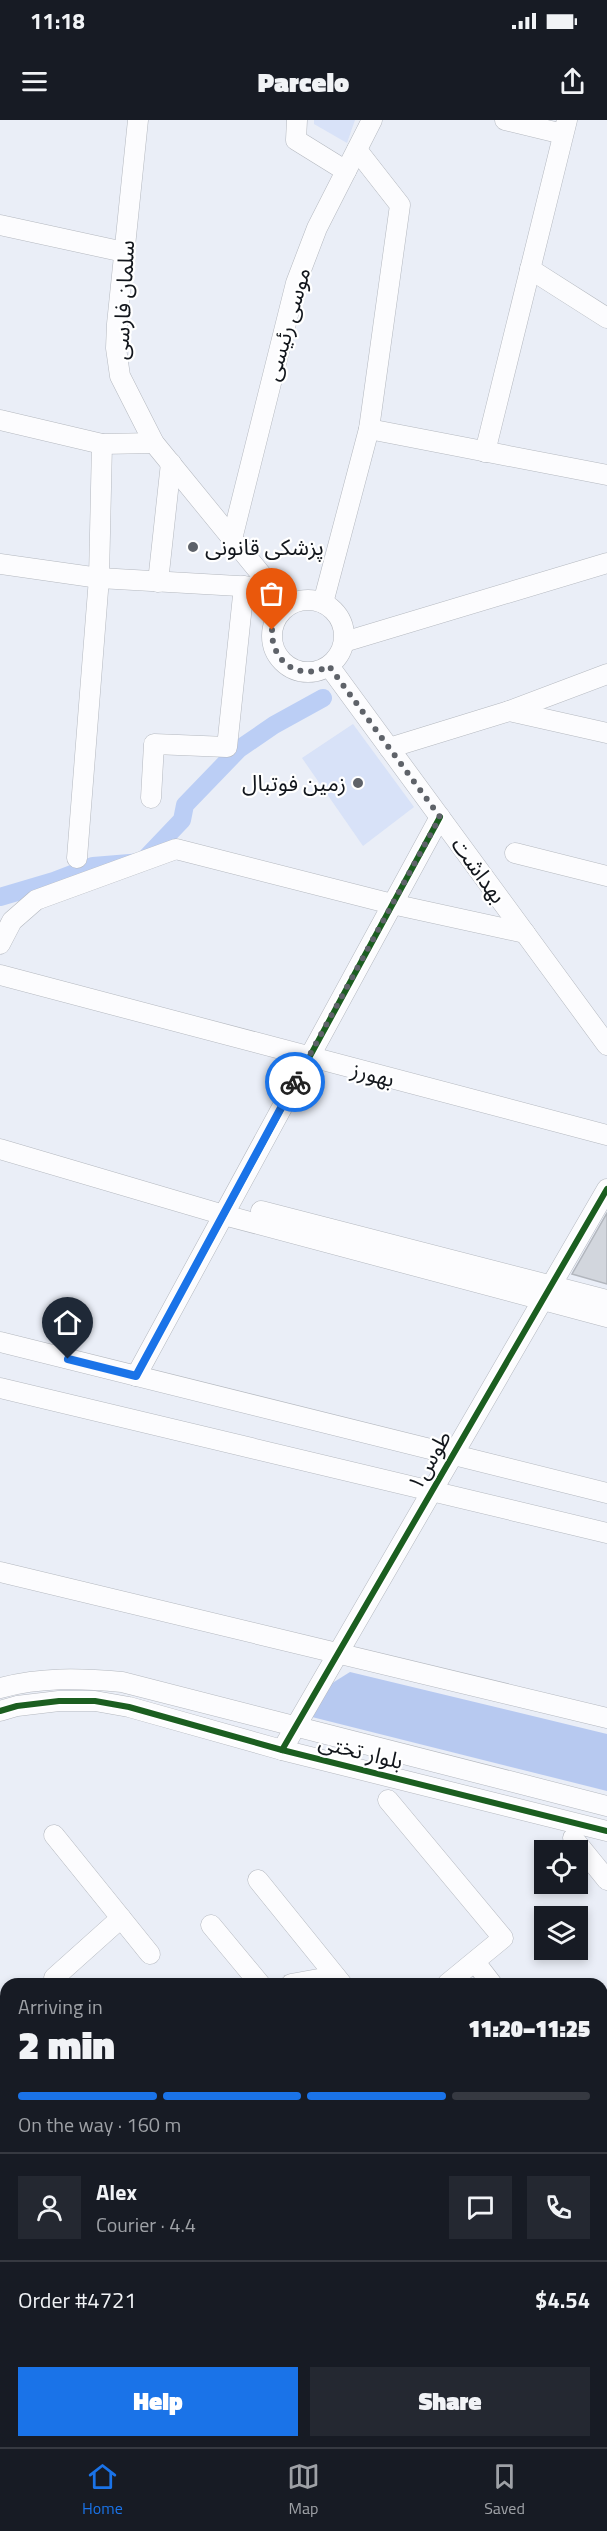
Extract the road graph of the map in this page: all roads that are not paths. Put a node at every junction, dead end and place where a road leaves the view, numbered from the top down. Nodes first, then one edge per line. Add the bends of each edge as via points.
1 (138, 120) edge
2 (297, 120) edge
3 (372, 120) edge
4 (505, 120) edge
5 (565, 127) edge
6 (357, 150) junction
7 (346, 171) junction
8 (0, 225) edge
9 (124, 252) junction
10 (530, 269) junction
11 (607, 318) edge
12 (0, 420) edge
13 (369, 429) junction
14 (154, 443) junction
15 (102, 444) junction
16 (485, 452) junction
17 (171, 463) junction
18 (607, 475) edge
19 (232, 539) junction
20 (607, 563) edge
21 (0, 564) edge
22 (99, 578) junction
23 (158, 582) junction
24 (244, 586) junction
25 (272, 588) junction
26 (323, 603) junction
27 (287, 606) junction
28 (344, 642) junction
29 (329, 666) junction
30 (607, 674) edge
31 (509, 711) junction
32 (607, 733) edge
33 (389, 748) junction
34 (151, 798) dead end
35 (440, 817) junction
36 (515, 853) dead end
37 (77, 858) dead end
38 (607, 876) edge
39 (392, 904) junction
40 (525, 933) junction
41 (0, 944) edge
42 (0, 975) edge
43 (607, 1045) edge
44 (309, 1057) junction
45 (607, 1135) edge
46 (0, 1149) edge
47 (607, 1189) edge
48 (227, 1209) junction
49 (546, 1294) junction
50 (607, 1300) edge
51 (607, 1317) edge
52 (0, 1342) edge
53 (136, 1376) junction
54 (0, 1388) edge
55 (453, 1455) junction
56 (432, 1491) junction
57 (607, 1493) edge
58 (607, 1533) edge
59 (0, 1572) edge
60 (338, 1653) junction
61 (0, 1688) edge
62 (0, 1711) edge
63 (607, 1718) edge
64 (296, 1727) junction
65 (282, 1750) junction
66 (388, 1800) dead end
67 (607, 1806) edge
68 (607, 1831) edge
69 (54, 1835) dead end
70 (573, 1838) dead end
71 (258, 1880) dead end
72 (607, 1880) edge
73 (120, 1918) junction
74 (211, 1925) dead end
75 (150, 1954) dead end
76 (475, 1962) junction
77 (54, 1978) edge
78 (255, 1978) edge
79 (336, 1978) edge
80 (455, 1978) edge
81 (487, 1978) edge

1 - 9 street, سلمان فارسی
2 - 7 street via 296,140
3 - 6 street, موسی رئیسی
4 - 5 street
5 - 10 street
6 - 7 street, موسی رئیسی
6 - 13 street via 400,204
7 - 19 street, موسی رئیسی via 317,228 296,283
8 - 9 street
9 - 14 street, سلمان فارسی via 116,348 120,376
10 - 11 street
10 - 16 street
12 - 15 street
13 - 16 street
13 - 26 street
14 - 15 street
14 - 17 street, سلمان فارسی
15 - 22 street
16 - 18 street
17 - 19 street, سلمان فارسی
17 - 23 street
19 - 25 street, سلمان فارسی
20 - 28 street
21 - 22 street
22 - 23 street
22 - 37 street
23 - 24 street
24 - 25 street
24 - 34 street via 227,747 154,744
25 - 27 street, سلمان فارسی
26 - 27 street via 304,600
26 - 28 street via 338,615
27 - 29 street via 272,630 278,657 302,672
28 - 29 street
29 - 33 street, بهداشت
30 - 31 street
31 - 32 street
31 - 33 street
33 - 35 street, بهداشت
35 - 39 street
35 - 40 street, بهداشت
36 - 38 street
39 - 40 street
39 - 41 street via 176,849 36,900 12,921
39 - 44 street
40 - 43 street, بهداشت
42 - 44 street, بهورز
44 - 45 street, بهورز
44 - 48 street
46 - 48 street
47 - 49 street, طوس۱
48 - 49 street
48 - 53 street
49 - 50 street
49 - 51 street
49 - 55 street, طوس۱
52 - 53 street
53 - 55 street
54 - 56 street
55 - 56 street, طوس۱
55 - 57 street
56 - 58 street
56 - 60 street, طوس۱
59 - 60 street
60 - 63 street
60 - 64 street, طوس۱
61 - 64 street, بلوار تختی via 49,1678 86,1678 122,1683
62 - 65 street, بلوار تختی via 59,1701 95,1701
64 - 65 street, طوس۱
64 - 67 street, بلوار تختی
65 - 68 street, بلوار تختی
66 - 76 street via 503,1938
69 - 73 street
70 - 72 street
71 - 79 street
73 - 75 street
73 - 77 street
74 - 78 street
76 - 80 street
76 - 81 street

